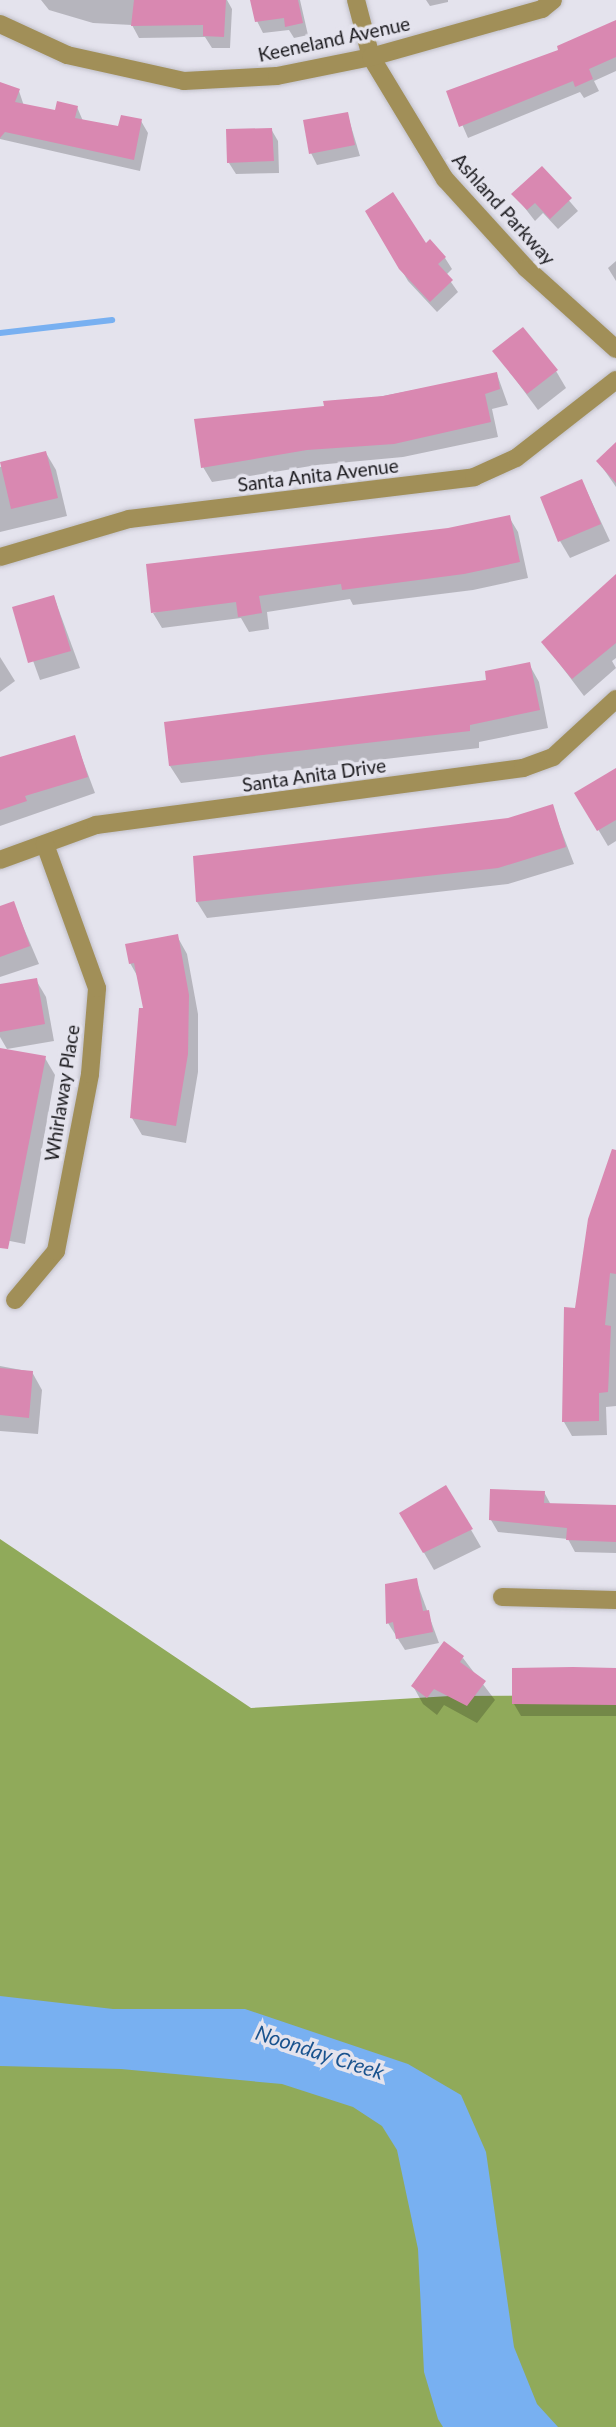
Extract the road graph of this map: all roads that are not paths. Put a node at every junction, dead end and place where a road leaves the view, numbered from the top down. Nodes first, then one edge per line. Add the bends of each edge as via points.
1 (356, 0) edge
2 (553, 0) edge
3 (0, 24) edge
4 (371, 57) junction
5 (616, 349) edge
6 (616, 380) edge
7 (0, 557) edge
8 (616, 699) edge
9 (45, 844) junction
10 (0, 860) edge
11 (15, 1300) dead end
12 (502, 1597) dead end
13 (616, 1600) edge

1 - 4 street, Ashland Parkway
2 - 4 street, Keeneland Avenue via 542,9
3 - 4 street, Keeneland Avenue via 67,55 184,81 277,76
4 - 5 street, Ashland Parkway via 445,179 526,268
6 - 7 street, Santa Anita Avenue via 516,458 474,477 130,519
8 - 9 street, Santa Anita Drive via 553,757 523,768 96,825
9 - 10 street, Santa Anita Drive
9 - 11 street, Whirlaway Place via 97,988 90,1074 56,1251
12 - 13 street

